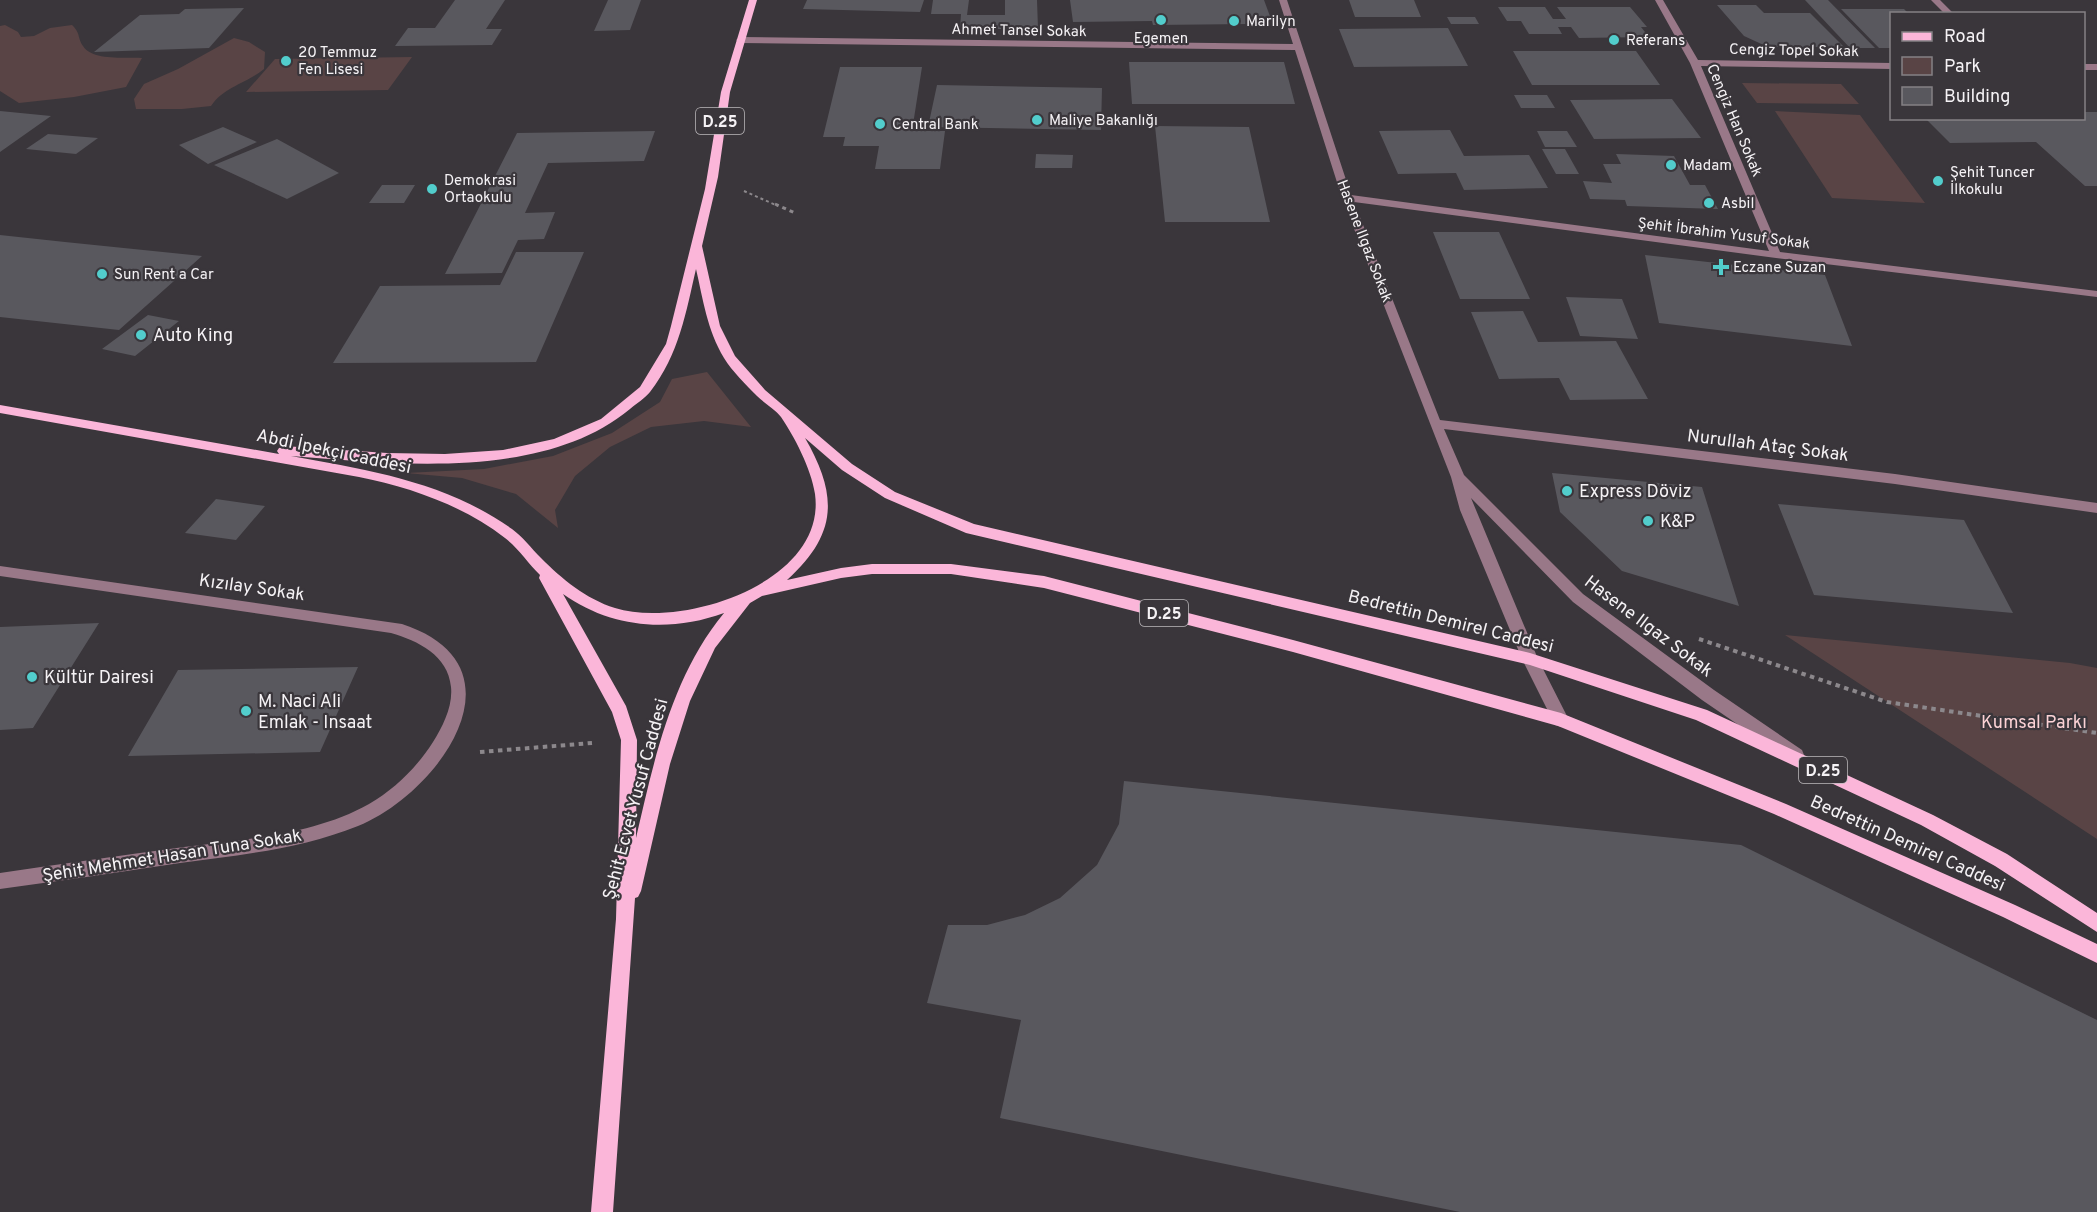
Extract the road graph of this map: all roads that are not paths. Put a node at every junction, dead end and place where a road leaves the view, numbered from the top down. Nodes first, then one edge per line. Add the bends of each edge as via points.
1 (753, 0) edge
2 (1283, 0) edge
3 (1659, 0) edge
4 (1935, 0) edge
5 (1948, 12) edge
6 (740, 40) junction
7 (1298, 47) junction
8 (1695, 63) junction
9 (1890, 66) edge
10 (1347, 198) junction
11 (696, 244) junction
12 (1776, 255) junction
13 (2097, 294) edge
14 (0, 409) edge
15 (782, 410) junction
16 (1435, 424) junction
17 (215, 446) junction
18 (1458, 477) junction
19 (2097, 508) edge
20 (539, 565) junction
21 (0, 571) edge
22 (760, 591) junction
23 (744, 600) junction
24 (1530, 659) junction
25 (459, 697) joint
26 (1562, 720) junction
27 (1806, 762) junction
28 (0, 882) edge
29 (625, 919) junction
30 (2097, 923) edge
31 (2097, 954) edge
32 (602, 1212) edge

1 - 6 main road, D.25
2 - 7 street, Hasene Ilgaz Sokak
3 - 8 street, Cengiz Han Sokak
4 - 5 street
6 - 7 street, Ahmet Tansel Sokak
6 - 11 main road, D.25 via 723,104 713,177
7 - 10 street, Hasene Ilgaz Sokak
8 - 9 street, Cengiz Topel Sokak
8 - 12 street, Cengiz Han Sokak
10 - 12 street, Şehit İbrahim Yusuf Sokak
10 - 16 street, Hasene Ilgaz Sokak
11 - 15 main road, D.25 via 719,337 730,358
11 - 17 main road, Abdi İpekçi Caddesi via 672,345 637,399 593,429 566,440 501,455 465,458 339,455
12 - 13 street, Şehit İbrahim Yusuf Sokak
14 - 17 main road, Abdi İpekçi Caddesi / D.25
15 - 22 main road, Abdi İpekçi Caddesi / D.25 via 822,489 822,510 817,533 803,554
15 - 24 main road, Bedrettin Demirel Caddesi / D.25 via 847,467 890,495 971,529
16 - 18 street, Hasene Ilgaz Sokak
16 - 19 street, Nurullah Ataç Sokak via 1895,478
17 - 20 main road, Abdi İpekçi Caddesi / D.25 via 402,482 509,534
18 - 24 street, Hasene Ilgaz Sokak via 1467,510
18 - 27 street, Hasene Ilgaz Sokak via 1578,598
20 - 23 main road, Abdi İpekçi Caddesi / D.25 via 588,605 630,617 686,617
20 - 29 main road, Şehit Ecvet Yusuf Caddesi via 620,711 629,740
21 - 25 street, Kızılay Sokak via 415,633 445,653 460,683
22 - 23 main road, Abdi İpekçi Caddesi / D.25
22 - 26 main road, Bedrettin Demirel Caddesi / D.25 via 872,569 951,568 995,573 1293,646
23 - 29 main road, Şehit Ecvet Yusuf Caddesi via 710,643 682,701
24 - 26 street, Hasene Ilgaz Sokak
24 - 27 main road, Bedrettin Demirel Caddesi / D.25 via 1701,715
25 - 28 street, Şehit Mehmet Hasan Tuna Sokak via 447,733 418,777 398,795 349,822 276,841
26 - 31 main road, Bedrettin Demirel Caddesi / D.25 via 1780,809
27 - 30 main road, Bedrettin Demirel Caddesi / D.25 via 2001,860
29 - 32 main road, Şehit Ecvet Yusuf Caddesi

